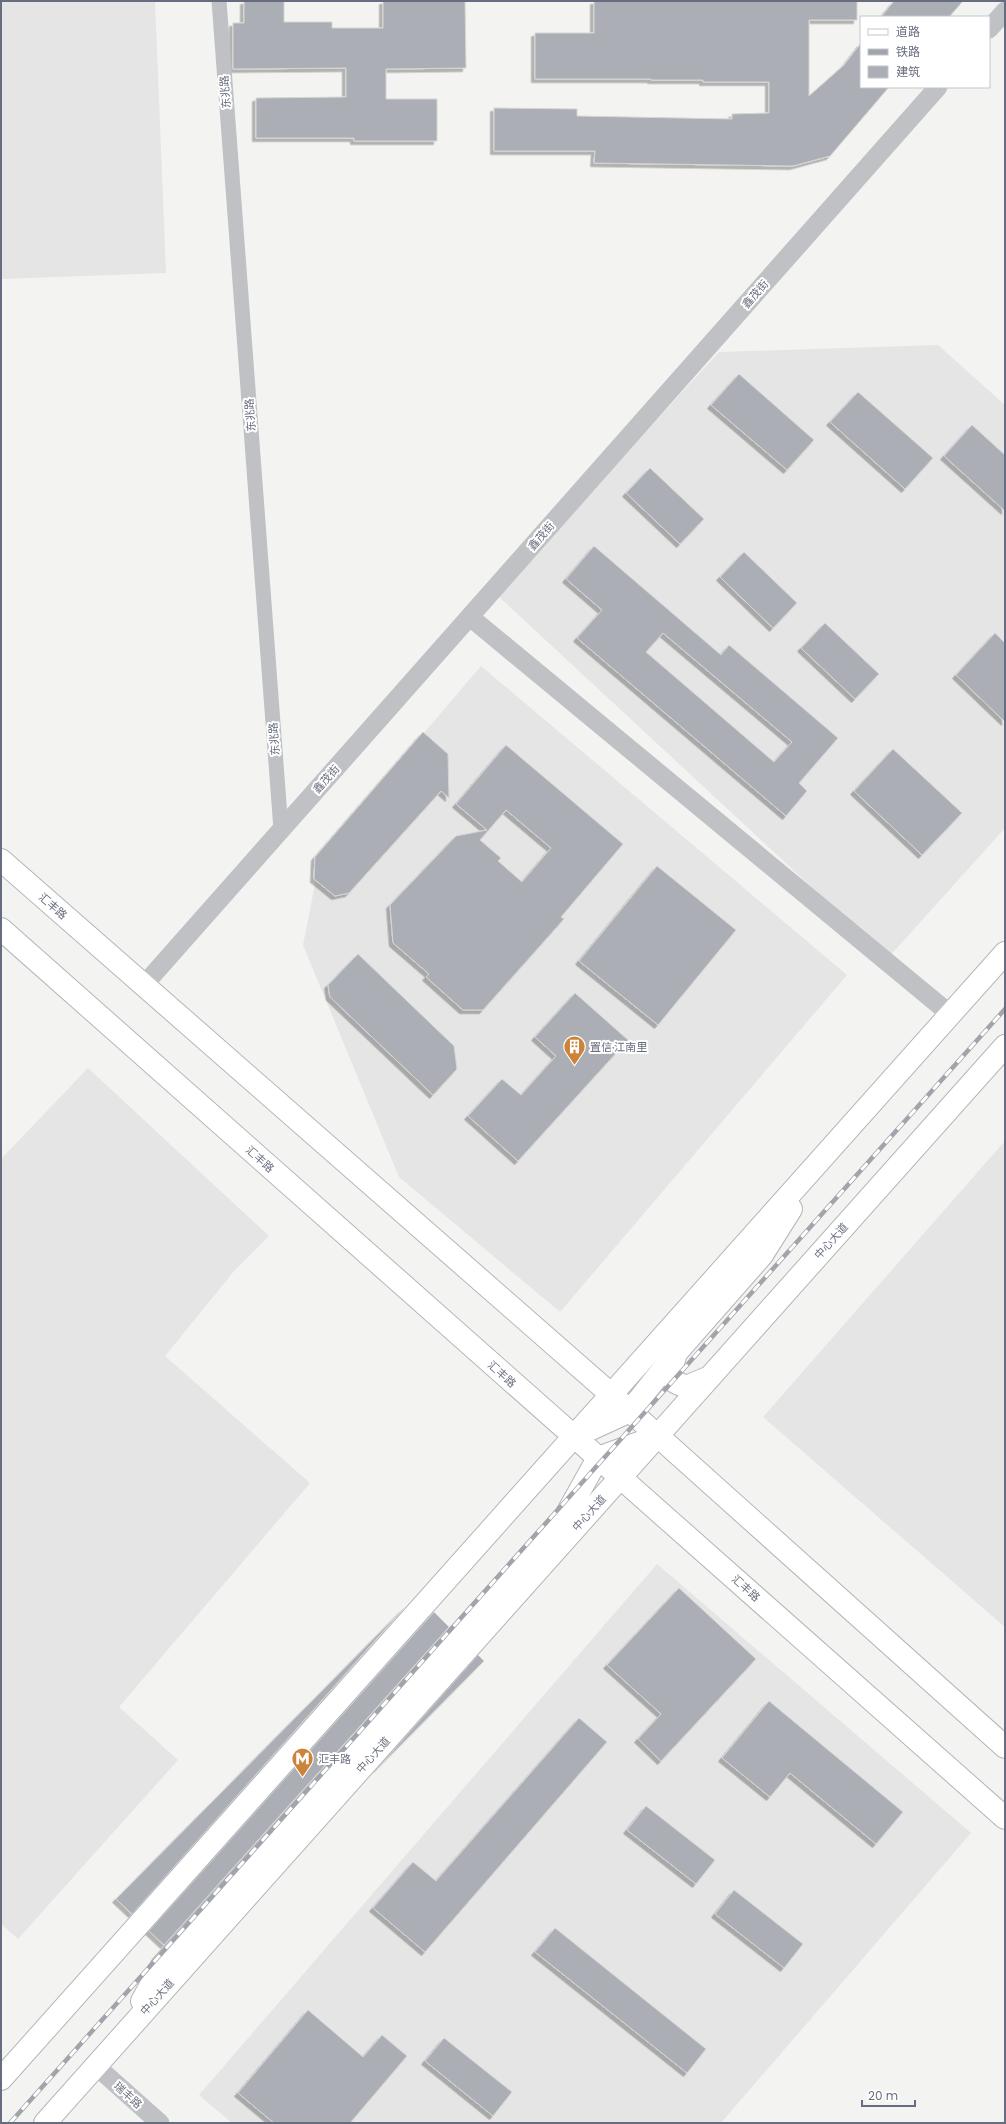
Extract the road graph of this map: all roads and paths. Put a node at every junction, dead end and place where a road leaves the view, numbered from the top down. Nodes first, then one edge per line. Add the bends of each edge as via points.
1 (218, 1) edge
2 (1005, 11) edge
3 (990, 28) edge
4 (937, 88) edge
5 (470, 617) junction
6 (281, 830) junction
7 (1, 860) edge
8 (1, 929) edge
9 (1005, 953) edge
10 (143, 986) junction
11 (950, 1014) junction
12 (1005, 1046) edge
13 (825, 1156) junction
14 (676, 1353) junction
15 (710, 1376) junction
16 (611, 1395) junction
17 (630, 1411) junction
18 (658, 1436) junction
19 (573, 1437) junction
20 (598, 1458) junction
21 (621, 1477) junction
22 (565, 1517) junction
23 (1005, 1747) edge
24 (1005, 1818) edge
25 (125, 2033) junction
26 (96, 2066) junction
27 (1, 2079) edge
28 (45, 2123) edge
29 (160, 2123) edge

1 - 6 street, 东兆路
2 - 3 street
4 - 5 street, 鑫茂街
5 - 6 street, 鑫茂街
5 - 11 street
6 - 10 street, 鑫茂街
7 - 10 main road, 汇丰路
8 - 19 main road, 汇丰路
9 - 11 main road
10 - 16 main road, 汇丰路
11 - 13 main road
12 - 15 main road, 中心大道
13 - 14 main road via 762,1255
13 - 16 main road
14 - 15 main road via 670,1373 675,1382 686,1387
14 - 17 main road
15 - 18 main road, 中心大道
16 - 17 main road, 汇丰路
16 - 19 main road
17 - 18 main road, 汇丰路
17 - 19 main road
18 - 20 main road, 中心大道
18 - 21 main road, 中心大道
18 - 23 main road, 汇丰路
19 - 20 main road, 汇丰路
19 - 27 main road via 547,1466 538,1498 142,1944 72,1999
20 - 21 main road, 汇丰路
20 - 22 main road, 中心大道
21 - 22 main road, 中心大道
21 - 24 main road, 汇丰路
21 - 25 main road, 中心大道
22 - 25 main road, 中心大道 via 161,1967
25 - 26 main road, 中心大道
26 - 28 main road, 中心大道
26 - 29 street, 瑞丰路

